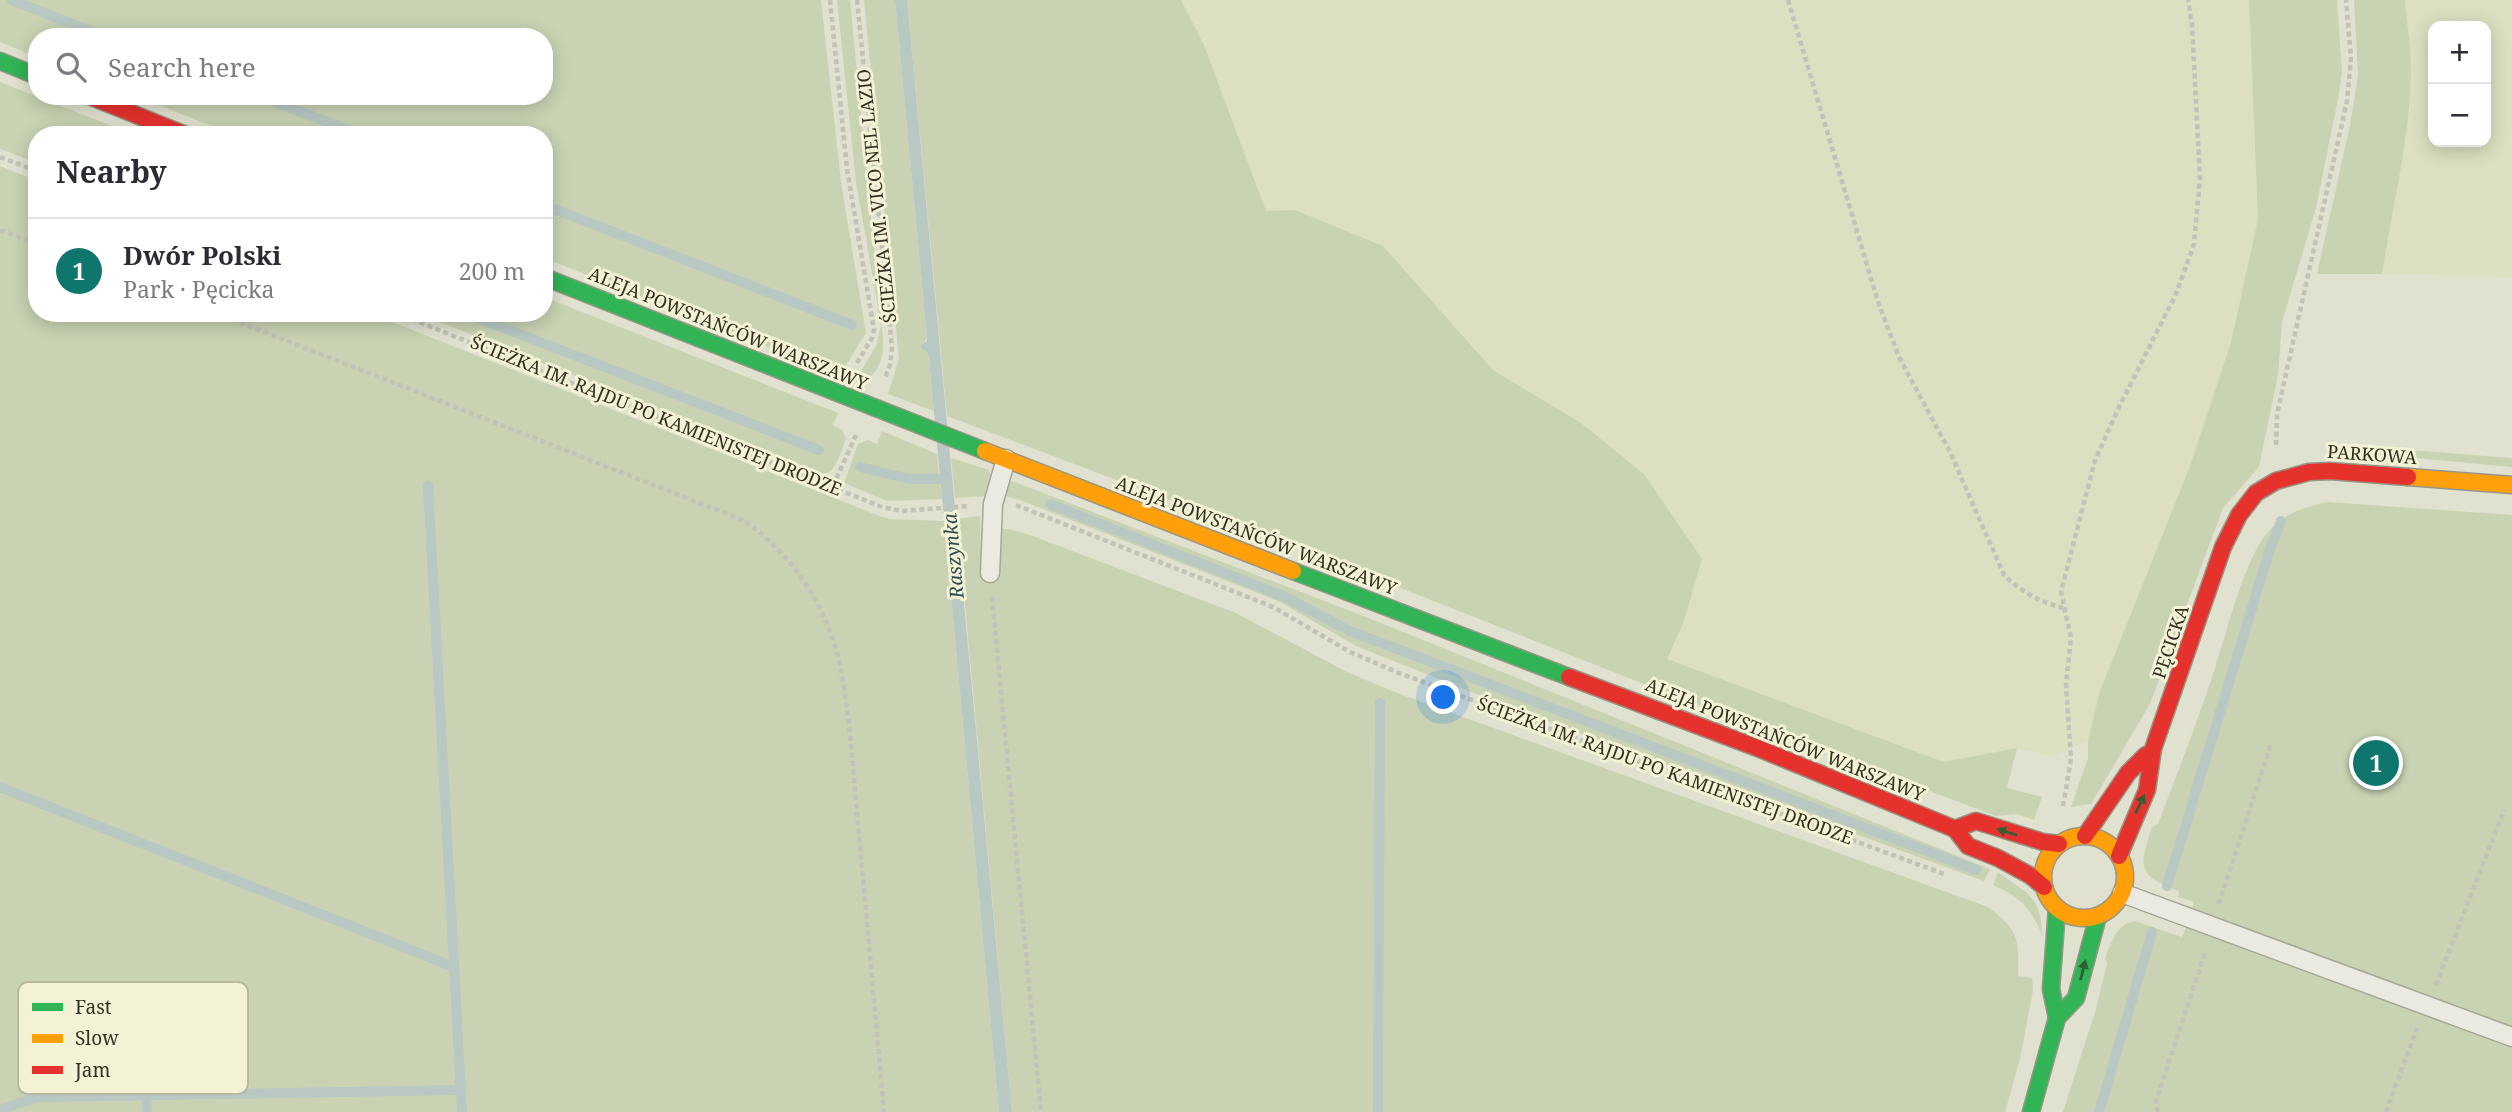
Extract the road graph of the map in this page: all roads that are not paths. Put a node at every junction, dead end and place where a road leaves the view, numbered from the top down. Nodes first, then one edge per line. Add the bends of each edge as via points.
1 (0, 61) edge
2 (28, 72) edge
3 (111, 105) edge
4 (164, 126) edge
5 (553, 281) edge
6 (1006, 459) junction
7 (2512, 485) edge
8 (2223, 547) joint
9 (990, 573) road end
10 (2153, 749) junction
11 (1955, 829) junction
12 (2072, 840) junction
13 (2119, 856) junction
14 (2044, 887) junction
15 (2122, 892) junction
16 (2057, 908) junction
17 (2098, 916) junction
18 (2057, 1018) junction
19 (2512, 1037) edge
20 (2031, 1112) edge

1 - 2 street
3 - 4 street
5 - 6 street, ALEJA POWSTAŃCÓW WARSZAWY
6 - 9 lane via 987,504
6 - 11 street, ALEJA POWSTAŃCÓW WARSZAWY via 1755,747
7 - 8 street, PARKOWA via 2309,472 2276,481 2256,494
8 - 10 street, PĘCICKA
10 - 12 street, PĘCICKA via 2134,764 2096,825
13 -> 10 street, PĘCICKA via 2147,790
12 -> 11 street, ALEJA POWSTAŃCÓW WARSZAWY via 2043,842 1976,821
11 - 14 street, ALEJA POWSTAŃCÓW WARSZAWY via 1968,846 1998,858
12 - 13 street via 2105,842
12 - 14 street via 2046,863
13 - 15 street via 2125,874
14 - 16 street
15 - 17 street via 2112,907
15 - 19 lane via 2211,924 2424,1014
16 - 17 street via 2076,917
16 - 18 street via 2052,989
18 -> 17 street via 2076,999
18 - 20 street

